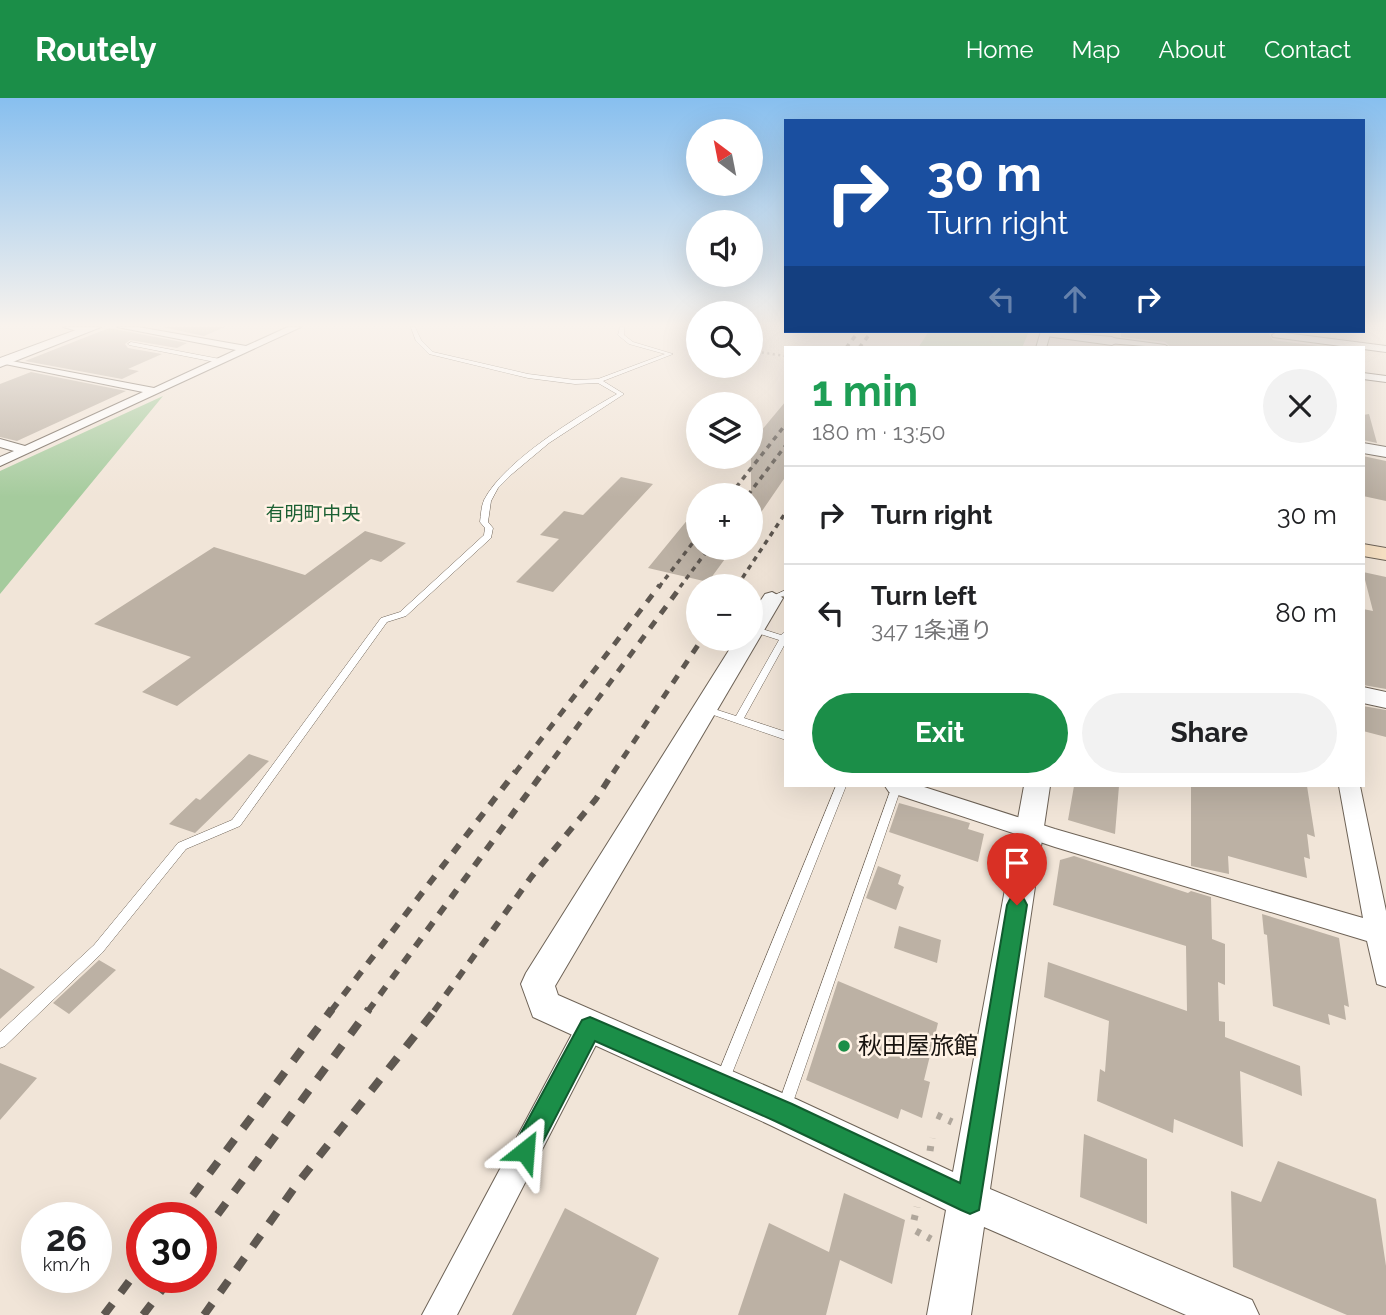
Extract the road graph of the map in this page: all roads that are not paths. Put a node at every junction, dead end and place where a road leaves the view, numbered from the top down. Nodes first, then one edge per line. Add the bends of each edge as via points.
1 (122, 384) edge
2 (170, 384) edge
3 (604, 384) edge
4 (154, 391) junction
5 (0, 443) edge
6 (1365, 448) edge
7 (25, 450) junction
8 (1386, 452) edge
9 (0, 462) edge
10 (1365, 550) edge
11 (1386, 554) edge
12 (779, 595) edge
13 (763, 616) edge
14 (763, 634) edge
15 (784, 636) edge
16 (739, 651) edge
17 (1365, 695) edge
18 (1386, 700) edge
19 (705, 708) junction
20 (738, 720) junction
21 (784, 735) edge
22 (841, 787) edge
23 (896, 787) edge
24 (1037, 787) edge
25 (1350, 787) edge
26 (1029, 829) junction
27 (1382, 934) edge
28 (1386, 975) edge
29 (590, 1028) junction
30 (0, 1041) edge
31 (720, 1084) junction
32 (783, 1112) junction
33 (970, 1201) junction
34 (439, 1315) edge
35 (949, 1315) edge
36 (1237, 1315) edge

1 - 4 street
2 - 4 street
3 - 30 lane via 621,394 593,409 505,477 487,501 484,523 488,536 403,614 384,620 236,824 182,846 98,949
4 - 7 street
5 - 7 street
6 - 8 street
7 - 9 street
10 - 11 main road
12 - 13 street
14 - 15 lane
15 - 20 lane
16 - 19 street
17 - 18 street
19 - 20 lane
19 - 29 street via 538,984 545,1006
20 - 21 lane
22 - 31 lane
23 - 26 street
23 - 32 lane
24 - 26 street
25 - 27 street
26 - 27 street
26 - 33 street
27 - 28 street
29 - 31 street
29 - 34 street
31 - 32 street
32 - 33 street
33 - 35 street
33 - 36 street

